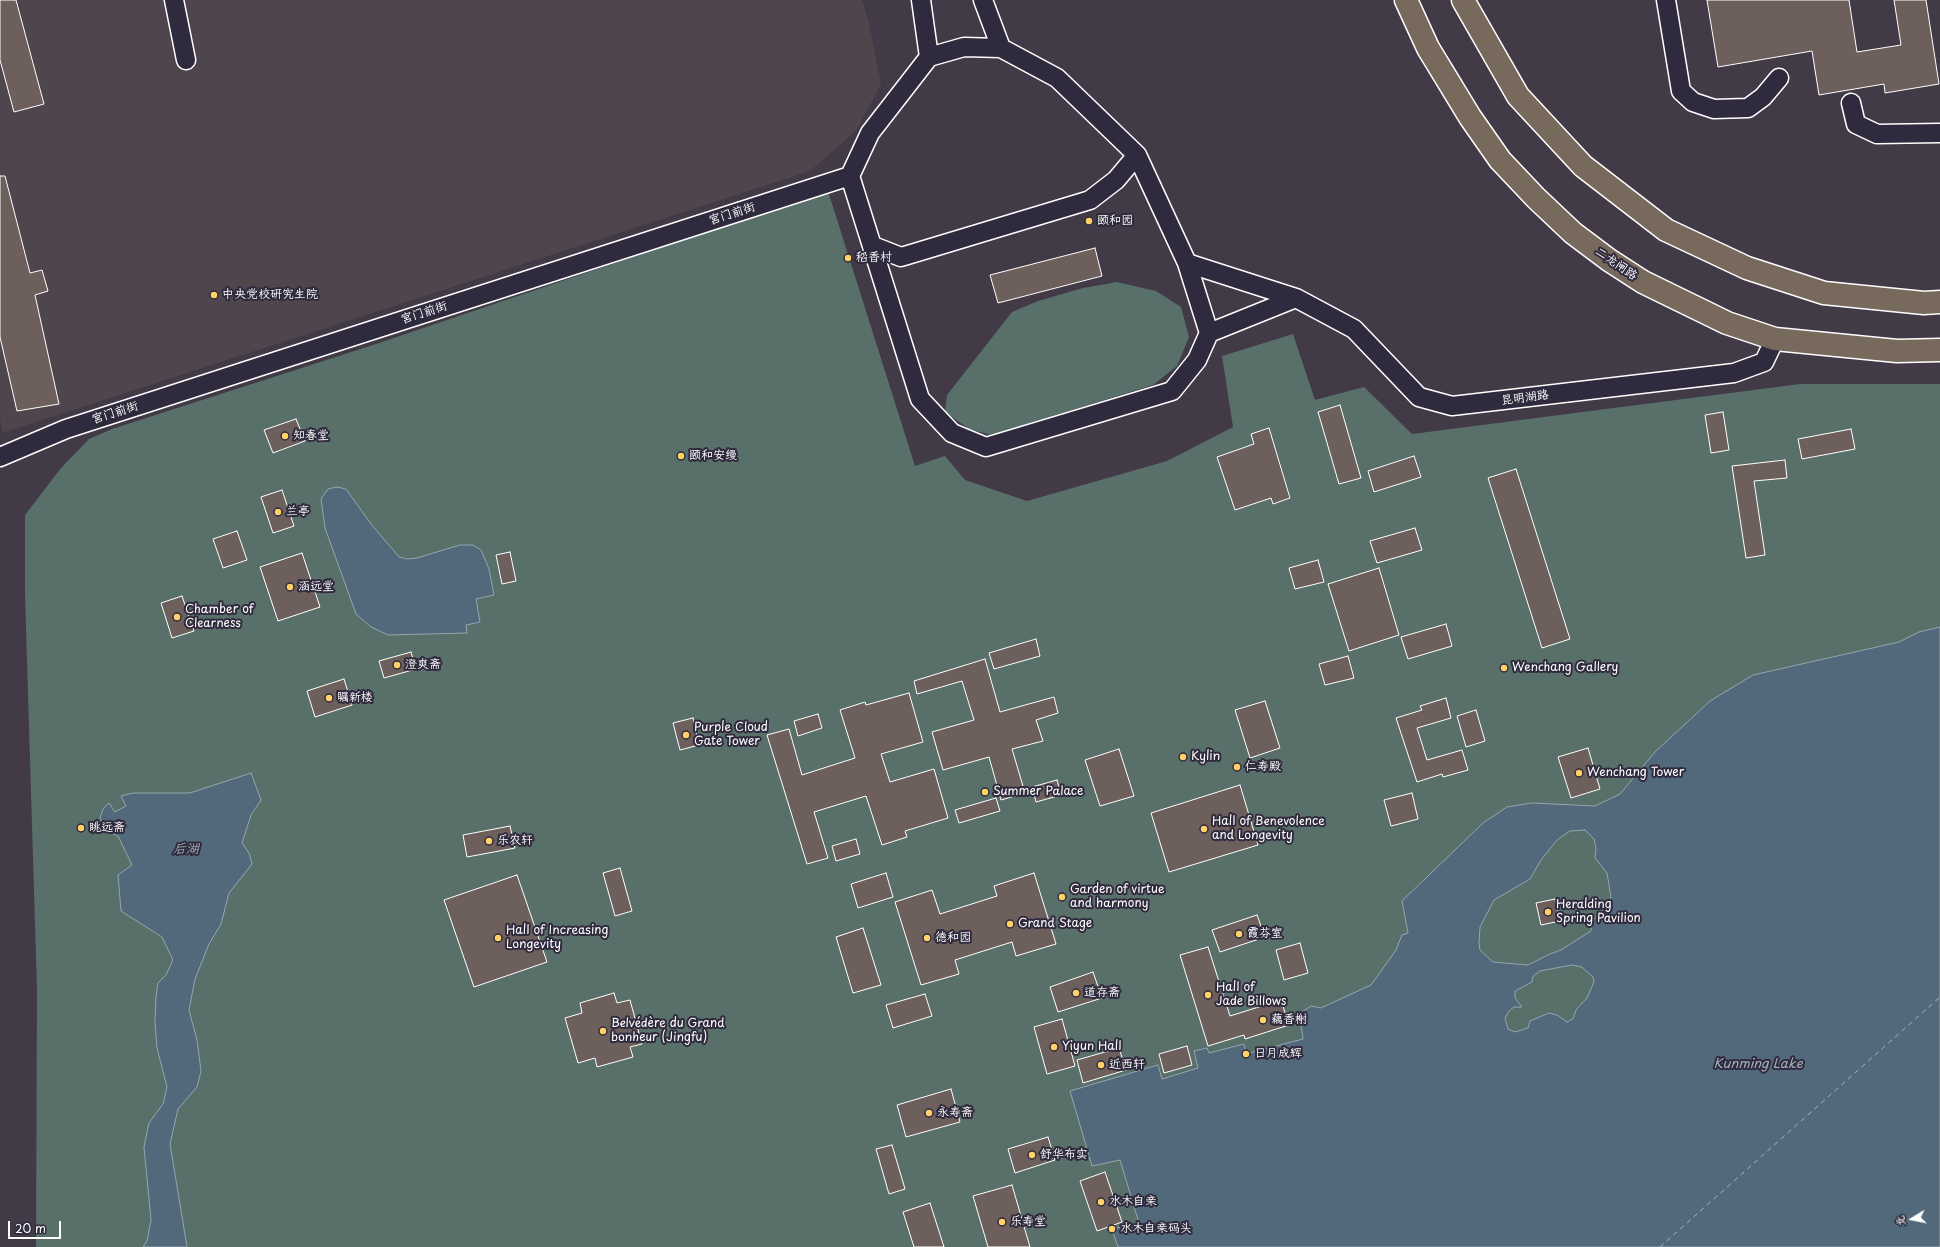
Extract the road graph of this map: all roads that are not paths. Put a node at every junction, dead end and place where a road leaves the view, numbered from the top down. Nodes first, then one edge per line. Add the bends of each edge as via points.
1 (174, 0) edge
2 (921, 0) edge
3 (983, 0) edge
4 (1406, 0) edge
5 (1463, 0) edge
6 (1666, 0) edge
7 (1001, 48) junction
8 (929, 58) junction
9 (186, 60) dead end
10 (1779, 78) dead end
11 (1851, 103) dead end
12 (1940, 133) edge
13 (1137, 155) junction
14 (850, 176) junction
15 (873, 246) junction
16 (1187, 263) junction
17 (1296, 298) junction
18 (1940, 302) edge
19 (1209, 333) junction
20 (1775, 339) junction
21 (1940, 350) edge
22 (0, 457) edge

1 - 9 street
2 - 8 street
3 - 7 street
4 - 20 main road, 二龙闸路 via 1428,48 1500,160 1573,233 1643,282 1727,323
5 - 18 main road via 1518,96 1582,166 1666,230 1747,268 1824,293 1924,303
6 - 10 street via 1681,90 1694,102 1714,108 1748,108 1763,97
7 - 8 street via 964,47
7 - 13 street via 1057,78
8 - 14 street via 870,133
11 - 12 street via 1856,124 1877,134
13 - 15 street via 1116,180 1090,200 901,257
13 - 16 street
14 - 15 street
14 - 22 street, 宫门前街 via 66,429
15 - 19 street via 920,399 952,432 986,447 1172,391 1197,360
16 - 17 street, 昆明湖路
16 - 19 street
17 - 19 street
17 - 20 street, 昆明湖路 via 1354,329 1419,397 1452,406 1734,373 1764,362
20 - 21 main road, 二龙闸路 via 1897,351

